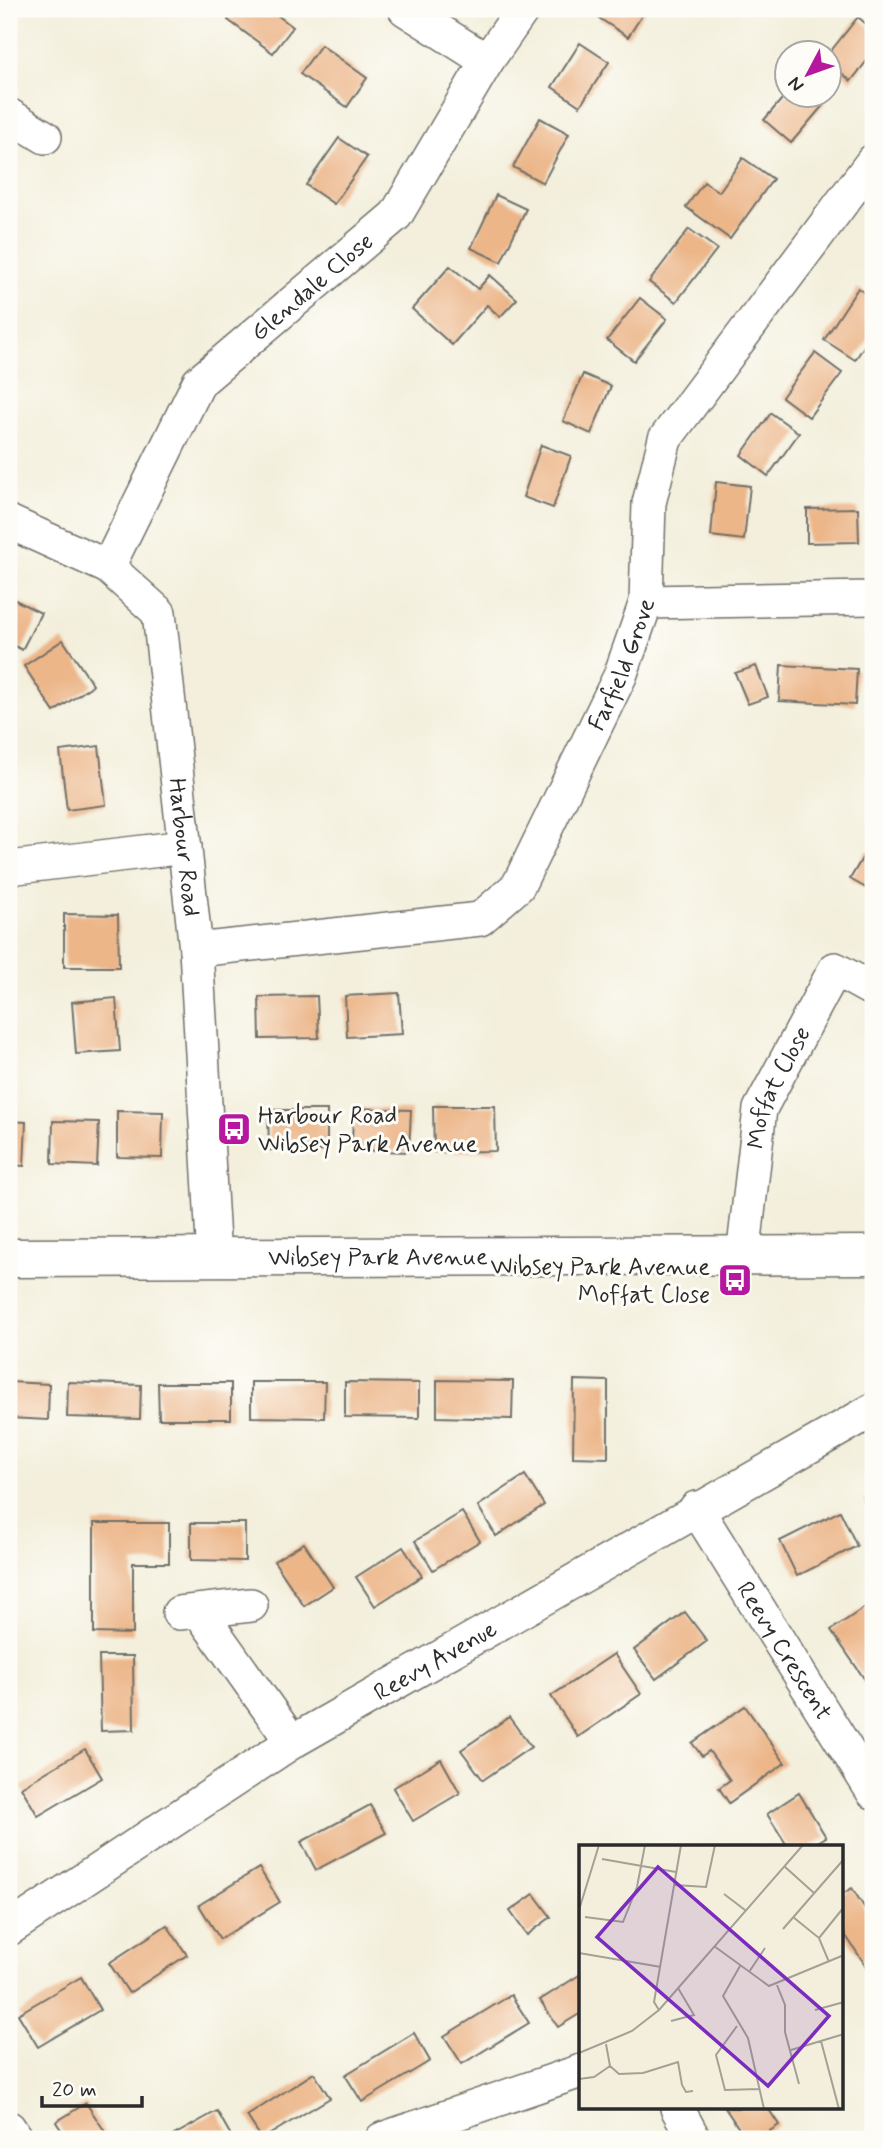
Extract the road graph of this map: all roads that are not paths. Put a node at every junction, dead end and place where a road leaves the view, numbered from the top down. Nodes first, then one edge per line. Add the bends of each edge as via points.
1 (405, 9) edge
2 (523, 9) edge
3 (487, 61) junction
4 (9, 115) edge
5 (45, 137) dead end
6 (873, 161) edge
7 (9, 522) edge
8 (108, 568) junction
9 (873, 598) edge
10 (646, 602) junction
11 (185, 847) junction
12 (9, 868) edge
13 (196, 950) junction
14 (873, 990) edge
15 (873, 1255) edge
16 (743, 1257) junction
17 (9, 1258) edge
18 (214, 1259) junction
19 (873, 1410) edge
20 (696, 1508) junction
21 (251, 1605) dead end
22 (292, 1742) junction
23 (873, 1792) edge
24 (14, 1913) edge
25 (579, 2072) edge
26 (678, 2110) edge
27 (9, 2128) edge
28 (16, 2139) edge
29 (382, 2139) edge
30 (694, 2139) edge

1 - 3 street
2 - 3 street, Glendale Close
3 - 8 street, Glendale Close via 396,215 199,382
4 - 5 street
6 - 10 street, Farfield Grove via 665,439 649,503
7 - 8 street, Harbour Road
8 - 11 street, Harbour Road via 159,613
9 - 10 street
10 - 13 street, Farfield Grove via 620,676 518,886 480,919
11 - 12 street
11 - 13 street, Harbour Road
13 - 18 street, Harbour Road
14 - 16 street, Moffat Close via 835,970 760,1108
15 - 16 street, Wibsey Park Avenue
16 - 18 street, Wibsey Park Avenue
17 - 18 street, Wibsey Park Avenue
19 - 20 street, Reevy Avenue
20 - 22 street, Reevy Avenue
20 - 23 street, Reevy Crescent
21 - 22 street via 188,1612
22 - 24 street, Reevy Avenue
25 - 29 street
26 - 30 street
27 - 28 street

